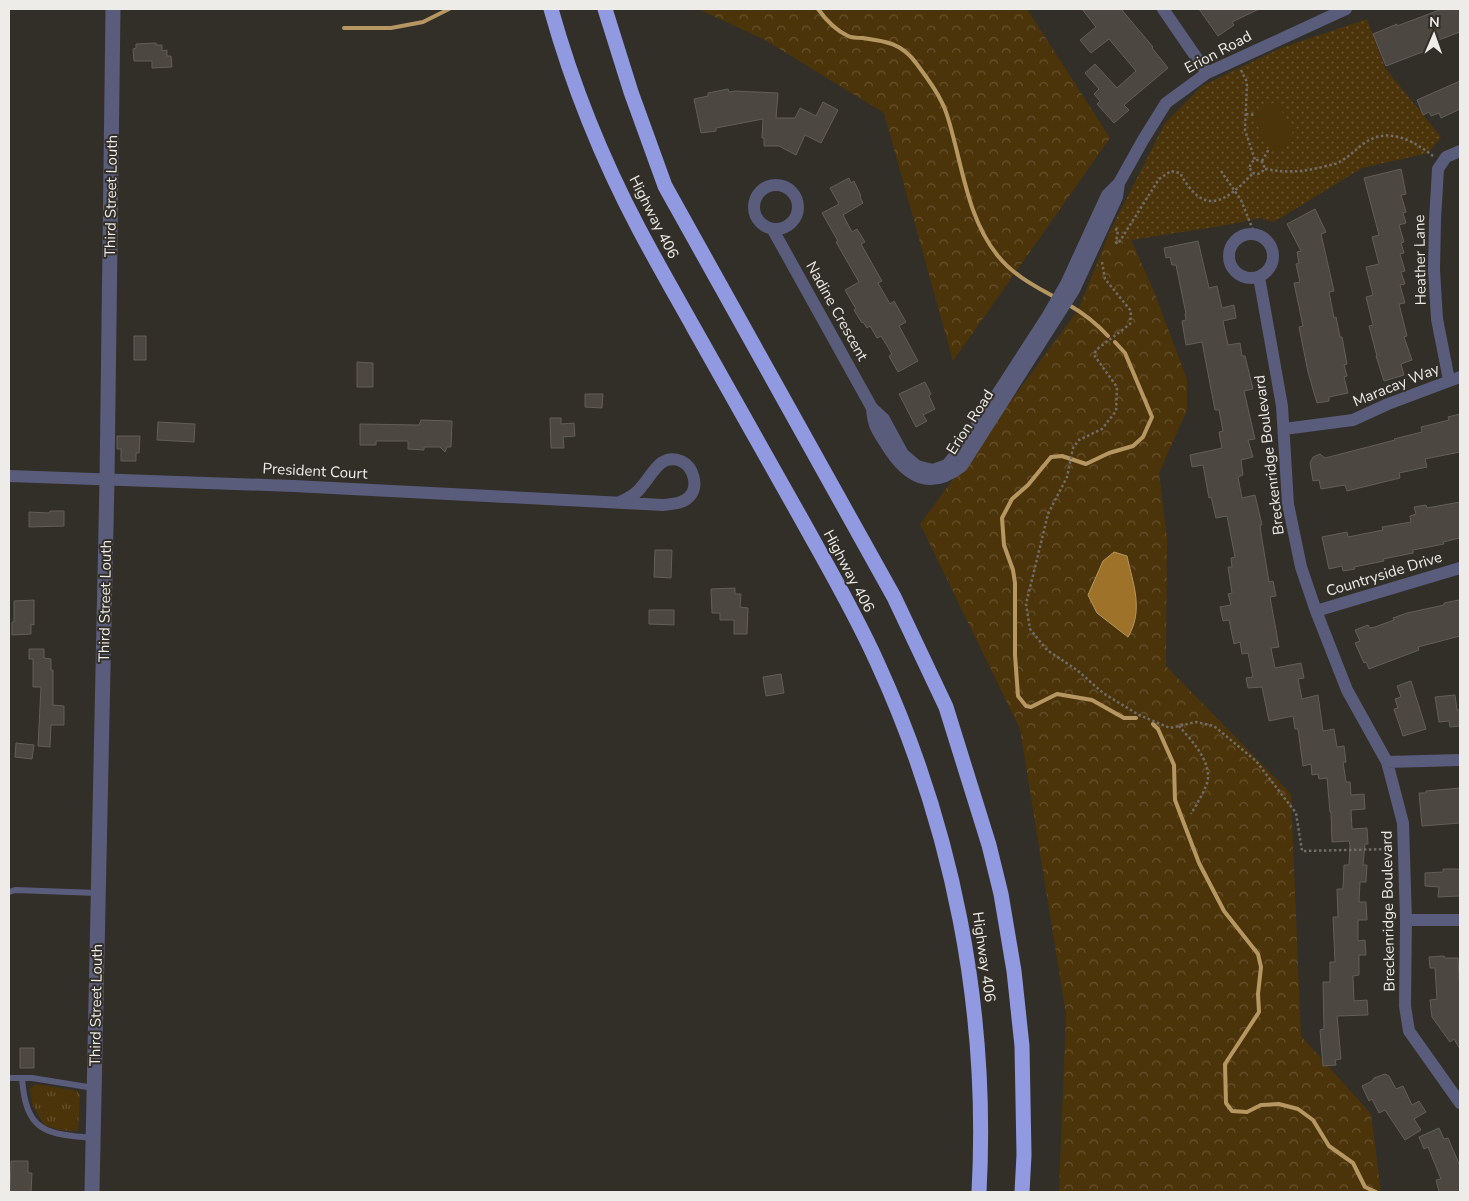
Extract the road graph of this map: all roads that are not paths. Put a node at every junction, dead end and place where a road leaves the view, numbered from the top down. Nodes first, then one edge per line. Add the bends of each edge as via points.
1 (113, 9) edge
2 (551, 9) edge
3 (605, 9) edge
4 (1163, 9) edge
5 (1346, 9) edge
6 (1207, 73) junction
7 (1460, 151) edge
8 (774, 230) dead end
9 (1259, 277) junction
10 (1455, 378) edge
11 (872, 408) joint
12 (1284, 429) junction
13 (9, 476) edge
14 (107, 480) junction
15 (620, 502) junction
16 (1460, 568) edge
17 (1316, 611) junction
18 (1460, 760) edge
19 (1387, 762) junction
20 (9, 892) edge
21 (98, 893) junction
22 (1406, 920) junction
23 (1460, 920) edge
24 (9, 1078) edge
25 (22, 1078) junction
26 (94, 1088) junction
27 (1460, 1103) edge
28 (93, 1138) junction
29 (92, 1192) edge
30 (979, 1192) edge
31 (1022, 1192) edge

1 - 14 street, Third Street Louth
2 - 30 highway, Highway 406 via 561,47 582,102 638,227 841,590 907,732 941,836 960,910 972,981 980,1070
3 - 31 highway, Highway 406 via 665,186 894,597 946,707 989,845 1013,962 1022,1046
4 - 6 street
5 - 6 street, Erion Road
6 - 11 street, Erion Road via 1166,103 1119,183 1107,195 1070,287 962,466 950,475 931,479 905,470 895,460 873,422
7 - 10 street, Heather Lane via 1446,157 1438,169 1434,270 1437,319
8 - 11 street, Nadine Crescent
9 - 9 street via 1238,274 1230,262 1235,241 1248,235 1262,237 1273,254 1270,268
9 - 12 street, Breckenridge Boulevard
10 - 12 street, Maracay Way via 1353,420
12 - 17 street, Breckenridge Boulevard via 1288,504 1301,567
13 - 14 street, President Court
14 - 15 street, President Court via 312,486
14 - 21 street, Third Street Louth
15 - 15 street, President Court via 677,504 692,492 693,473 682,462 664,461 656,466 637,492
16 - 17 street, Countryside Drive
17 - 19 street, Breckenridge Boulevard via 1347,690
18 - 19 street
19 - 22 street, Breckenridge Boulevard via 1403,823
20 - 21 lane
21 - 26 street, Third Street Louth
22 - 23 street
22 - 27 street, Breckenridge Boulevard via 1405,1006 1409,1031
24 - 25 lane
25 - 26 lane
25 - 28 lane via 23,1095 31,1117 40,1128 67,1136
26 - 28 street, Third Street Louth
28 - 29 street, Third Street Louth

